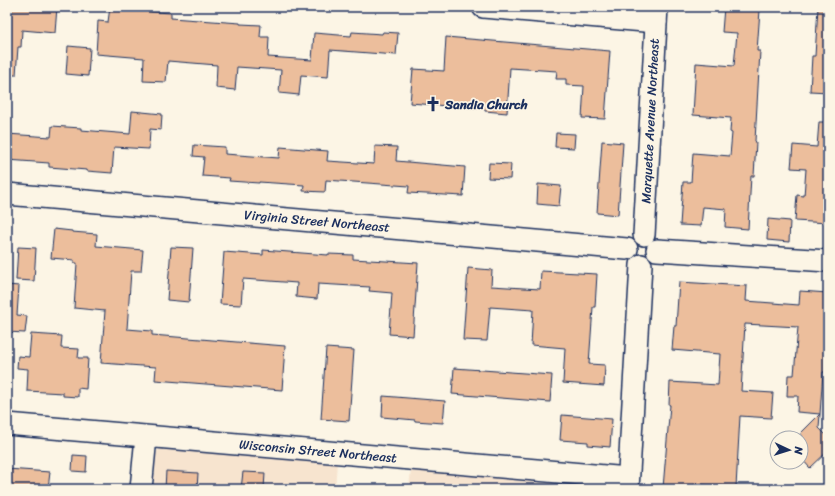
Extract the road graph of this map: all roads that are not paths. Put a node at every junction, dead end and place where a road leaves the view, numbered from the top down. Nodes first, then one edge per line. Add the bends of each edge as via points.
1 (482, 7) edge
2 (657, 15) edge
3 (7, 194) edge
4 (644, 235) junction
5 (627, 249) junction
6 (657, 250) junction
7 (828, 261) edge
8 (641, 264) junction
9 (7, 424) edge
10 (146, 437) junction
11 (628, 483) edge
12 (141, 489) edge

1 - 2 street
2 - 4 street, Marquette Avenue Northeast
3 - 5 street, Virginia Street Northeast
4 - 5 street via 631,240
4 - 6 street via 652,238
5 - 8 street via 630,258
6 - 7 street
6 - 8 street via 654,259
8 - 11 street
9 - 10 street, Wisconsin Street Northeast
10 - 11 street, Wisconsin Street Northeast via 342,452
10 - 12 street

